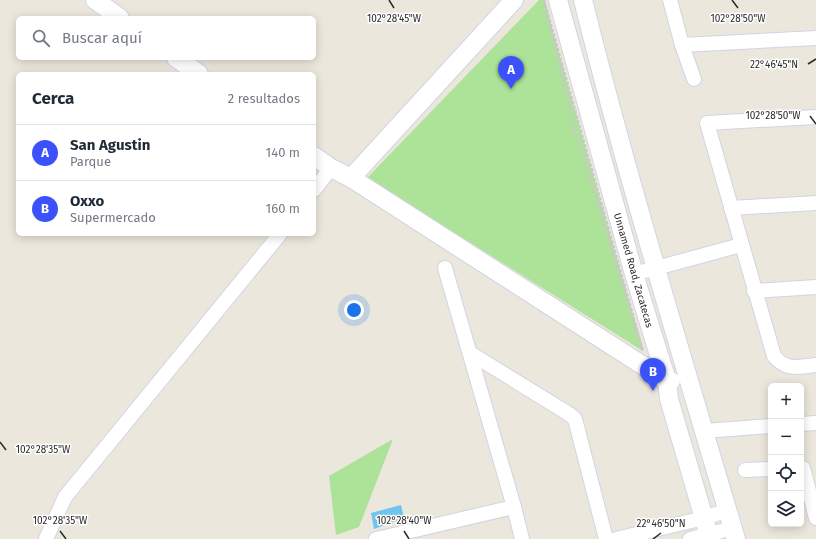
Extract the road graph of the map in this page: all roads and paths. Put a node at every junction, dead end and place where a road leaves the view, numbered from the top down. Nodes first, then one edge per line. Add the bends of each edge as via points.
1 (95, 0) edge
2 (514, 0) edge
3 (558, 0) edge
4 (583, 0) edge
5 (670, 0) edge
6 (117, 16) edge
7 (816, 38) edge
8 (682, 45) junction
9 (179, 60) edge
10 (196, 72) edge
11 (694, 79) dead end
12 (816, 117) edge
13 (316, 157) edge
14 (331, 168) junction
15 (351, 178) junction
16 (316, 187) edge
17 (816, 203) edge
18 (731, 208) junction
19 (278, 236) edge
20 (741, 245) junction
21 (445, 268) dead end
22 (656, 268) junction
23 (634, 274) junction
24 (816, 287) edge
25 (754, 292) junction
26 (470, 353) junction
27 (816, 365) edge
28 (667, 381) junction
29 (690, 381) junction
30 (816, 423) edge
31 (804, 424) edge
32 (768, 426) edge
33 (704, 431) junction
34 (807, 467) edge
35 (768, 469) edge
36 (745, 470) dead end
37 (514, 507) junction
38 (728, 510) junction
39 (816, 518) edge
40 (708, 531) edge
41 (735, 533) edge
42 (46, 539) edge
43 (376, 539) edge
44 (522, 539) edge
45 (606, 539) edge
46 (616, 539) edge
47 (690, 539) edge

1 - 6 street
2 - 15 street
3 - 23 street, Unnamed Road, Zacatecas
4 - 22 street
5 - 8 street
7 - 8 street
8 - 11 street
9 - 10 street
12 - 18 street via 707,123
13 - 14 street
14 - 15 street
14 - 16 street
15 - 28 street
17 - 18 street
18 - 20 street
19 - 42 street via 66,498
20 - 22 street
20 - 25 street
21 - 26 street
22 - 23 street
22 - 29 street
23 - 28 street, Unnamed Road, Zacatecas
24 - 25 street
25 - 27 street via 774,356 780,364 791,367
26 - 37 street
26 - 45 street via 575,419
28 - 29 street
28 - 40 street, Unnamed Road, Zacatecas via 669,399
29 - 33 street
30 - 31 street
32 - 33 street
33 - 38 street
34 - 39 street
35 - 36 street
37 - 43 street
37 - 44 street
38 - 40 street
38 - 41 street
40 - 41 street
40 - 46 street
40 - 47 street

